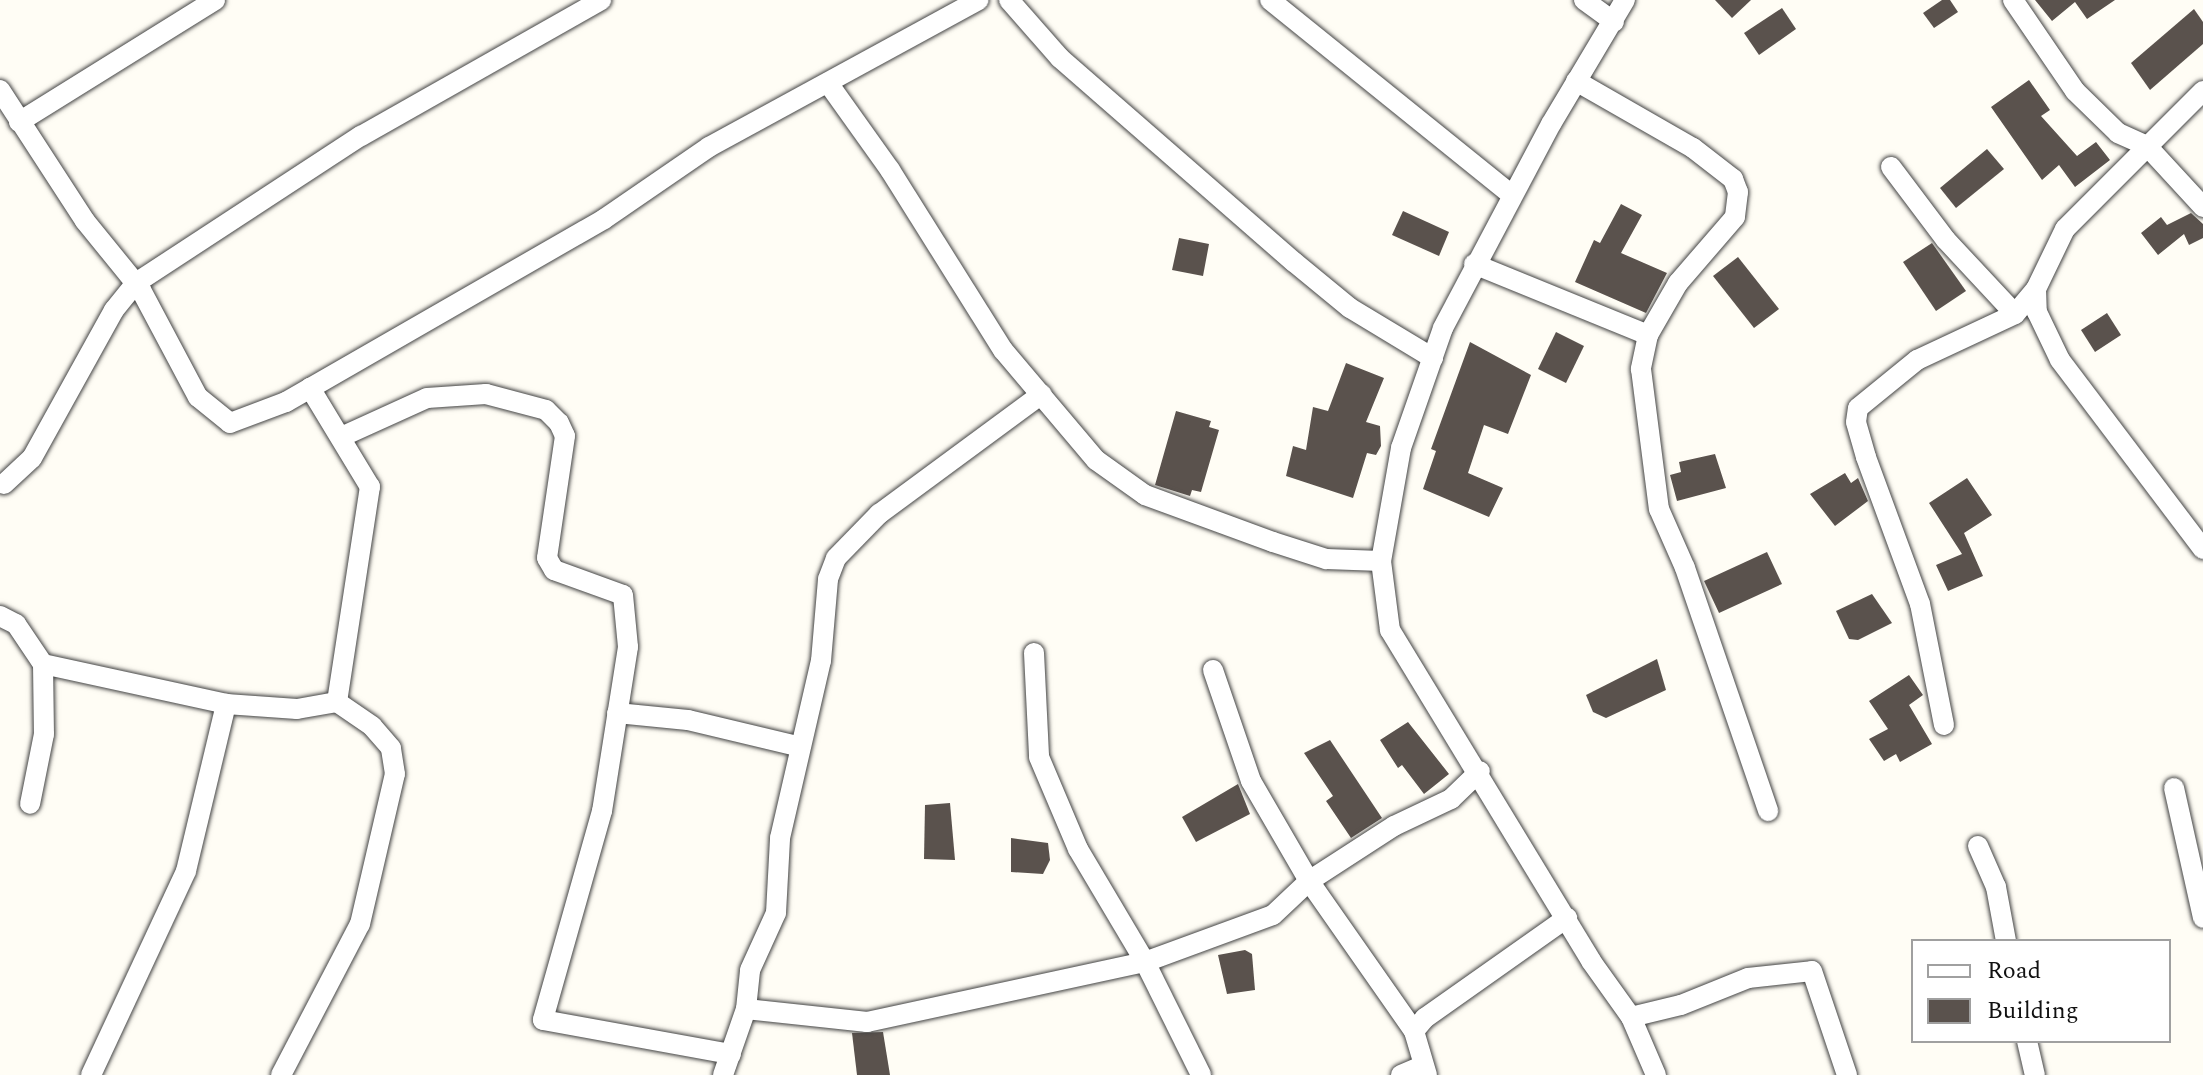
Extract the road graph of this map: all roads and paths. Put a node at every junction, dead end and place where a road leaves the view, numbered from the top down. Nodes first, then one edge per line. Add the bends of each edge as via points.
1 (215, 0) edge
2 (601, 0) edge
3 (979, 0) edge
4 (1009, 0) edge
5 (1270, 0) edge
6 (1584, 0) edge
7 (1625, 0) edge
8 (2013, 0) edge
9 (1614, 22) junction
10 (1576, 81) junction
11 (828, 83) junction
12 (2203, 91) edge
13 (7, 108) edge
14 (2147, 146) junction
15 (1891, 167) dead end
16 (1512, 195) junction
17 (2203, 207) edge
18 (1474, 264) junction
19 (136, 283) junction
20 (2036, 289) junction
21 (2015, 314) junction
22 (1648, 335) junction
23 (1433, 358) junction
24 (310, 388) junction
25 (1042, 394) junction
26 (341, 437) junction
27 (4, 484) dead end
28 (2203, 549) edge
29 (1381, 561) junction
30 (0, 616) edge
31 (1034, 653) dead end
32 (43, 664) junction
33 (1213, 670) dead end
34 (337, 702) junction
35 (226, 704) junction
36 (617, 713) junction
37 (1944, 725) dead end
38 (797, 746) junction
39 (1480, 771) junction
40 (2174, 788) dead end
41 (30, 804) dead end
42 (1768, 811) dead end
43 (1978, 846) dead end
44 (1309, 881) junction
45 (1567, 918) junction
46 (2203, 918) edge
47 (2006, 939) edge
48 (1145, 962) junction
49 (746, 1009) junction
50 (1631, 1017) junction
51 (1414, 1031) junction
52 (2027, 1043) edge
53 (731, 1054) junction
54 (1425, 1071) edge
55 (91, 1075) edge
56 (281, 1075) edge
57 (723, 1075) edge
58 (1201, 1075) edge
59 (1401, 1075) edge
60 (1656, 1075) edge
61 (1847, 1075) edge
62 (2035, 1075) edge

1 - 13 street
2 - 19 street via 361,136
3 - 11 street
4 - 23 street via 1060,58 1294,262 1350,308
5 - 16 street
6 - 9 street
7 - 9 street
8 - 14 street via 2075,91 2118,133
9 - 10 street
10 - 16 street
10 - 22 street via 1648,117 1733,179 1738,192 1735,217 1678,283
11 - 24 street via 709,147 604,219
11 - 25 street via 890,170 1003,350
12 - 14 street
13 - 19 street via 85,221
14 - 17 street
14 - 20 street via 2065,229
15 - 21 street via 1946,240
16 - 18 street
18 - 22 street
18 - 23 street
19 - 24 street via 183,372 215,416 240,421
19 - 27 street via 114,310 32,458
20 - 21 street
20 - 28 street via 2037,312 2060,360
21 - 37 street via 1917,360 1858,408 1856,422 1866,457 1920,604
22 - 42 street via 1641,369 1643,413 1659,509
23 - 29 street via 1401,448
24 - 26 street
25 - 29 street via 1096,460 1145,495 1326,559
25 - 38 street via 879,514 836,558 828,579 821,661
26 - 34 street via 365,475 370,501
26 - 36 street via 427,398 486,394 546,410 565,436 547,558 554,570 623,595 628,647
29 - 39 street via 1390,630 1445,725
30 - 32 street via 16,624
31 - 48 street via 1039,757 1078,849
32 - 35 street
32 - 41 street via 44,734
33 - 44 street via 1251,781
34 - 35 street via 297,709
34 - 56 street via 372,726 391,748 395,774 360,924
35 - 55 street via 186,871
36 - 38 street via 688,720
36 - 53 street via 602,811 543,1020
38 - 49 street via 780,838 776,913 750,970
39 - 44 street via 1451,799 1394,826
39 - 45 street
40 - 46 street
43 - 47 street via 1996,887
44 - 48 street via 1273,915
44 - 51 street
45 - 50 street
45 - 51 street
48 - 49 street via 867,1022
48 - 58 street
49 - 53 street
50 - 60 street
50 - 61 street via 1681,1005 1748,978 1812,971
51 - 54 street
52 - 62 street
53 - 57 street
54 - 59 street

